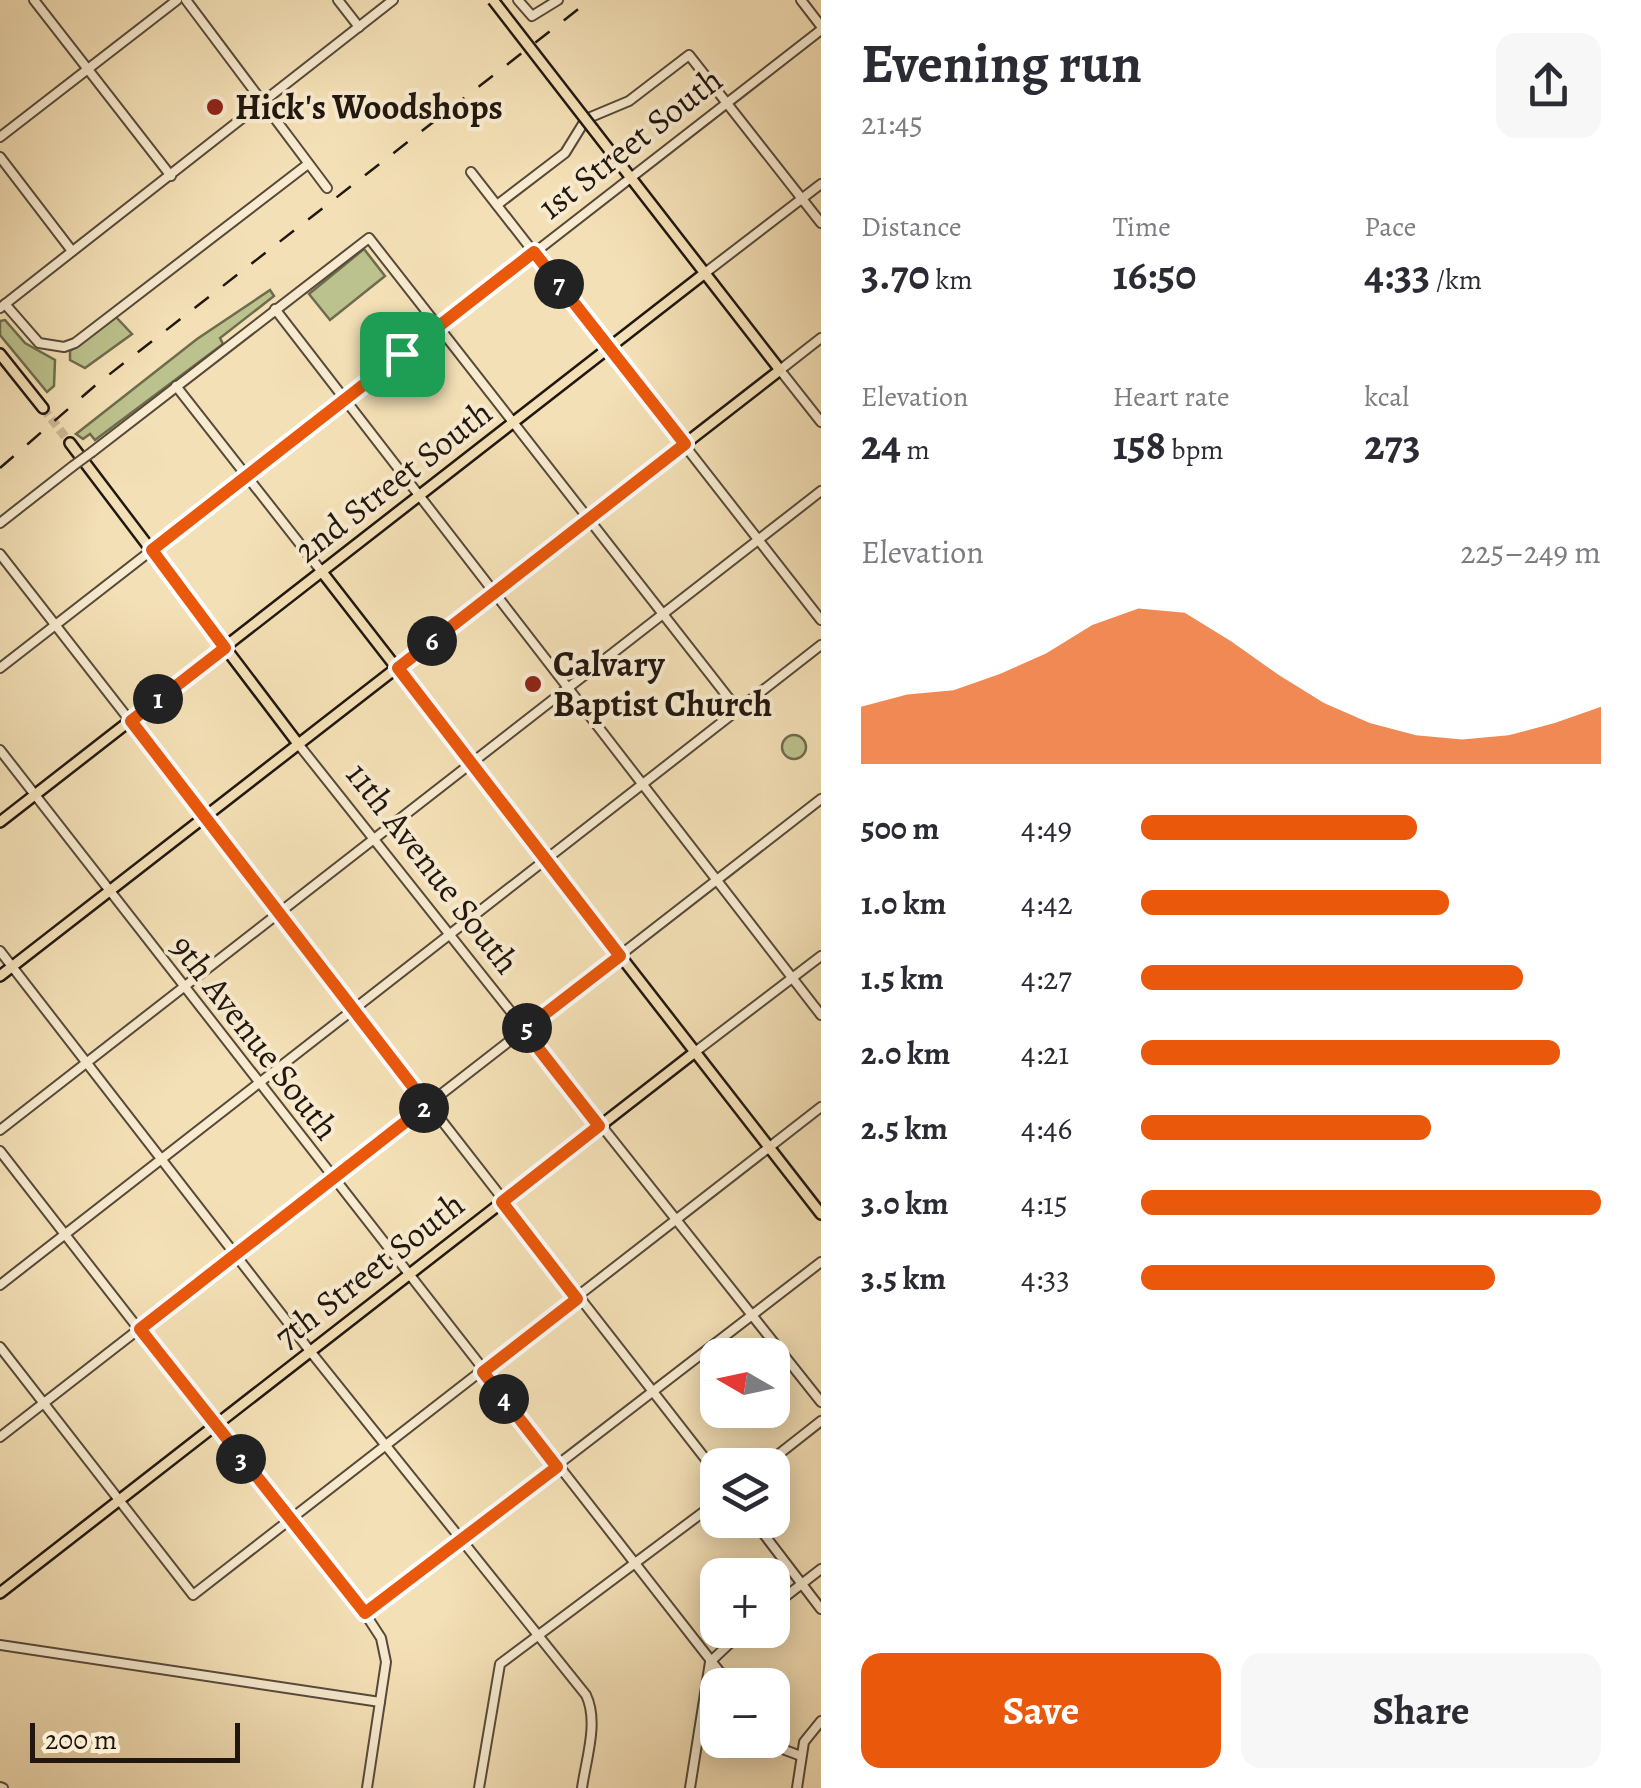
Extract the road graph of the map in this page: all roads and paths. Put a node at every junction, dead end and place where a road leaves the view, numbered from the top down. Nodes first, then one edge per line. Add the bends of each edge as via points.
1 (34, 0) edge
2 (176, 0) edge
3 (186, 0) edge
4 (338, 0) edge
5 (393, 0) edge
6 (493, 0) edge
7 (518, 0) edge
8 (558, 0) edge
9 (801, 0) edge
10 (359, 27) junction
11 (821, 28) edge
12 (88, 69) junction
13 (263, 103) junction
14 (726, 103) junction
15 (0, 137) edge
16 (0, 157) edge
17 (308, 164) junction
18 (471, 172) dead end
19 (171, 176) junction
20 (630, 178) junction
21 (821, 184) edge
22 (327, 188) dead end
23 (802, 198) junction
24 (497, 205) junction
25 (821, 223) edge
26 (72, 251) junction
27 (534, 252) junction
28 (705, 273) junction
29 (3, 306) edge
30 (275, 309) junction
31 (438, 326) junction
32 (821, 338) edge
33 (609, 348) junction
34 (0, 354) edge
35 (780, 370) junction
36 (176, 386) junction
37 (343, 401) junction
38 (43, 408) tunnel mouth
39 (513, 422) junction
40 (821, 422) edge
41 (70, 443) tunnel mouth
42 (685, 444) junction
43 (247, 476) junction
44 (821, 492) edge
45 (417, 498) junction
46 (588, 520) junction
47 (0, 523) edge
48 (758, 540) junction
49 (152, 550) junction
50 (0, 554) edge
51 (322, 572) junction
52 (492, 594) junction
53 (663, 614) junction
54 (821, 620) edge
55 (56, 625) junction
56 (821, 645) edge
57 (225, 648) junction
58 (0, 668) edge
59 (398, 668) junction
60 (567, 689) junction
61 (738, 710) junction
62 (131, 721) junction
63 (300, 745) junction
64 (0, 750) edge
65 (470, 763) junction
66 (641, 786) junction
67 (34, 796) junction
68 (821, 800) edge
69 (205, 818) junction
70 (0, 822) edge
71 (374, 838) junction
72 (546, 859) junction
73 (716, 881) junction
74 (109, 892) junction
75 (279, 913) junction
76 (450, 934) junction
77 (0, 951) edge
78 (620, 956) junction
79 (821, 956) edge
80 (12, 967) junction
81 (0, 976) edge
82 (792, 978) junction
83 (183, 988) junction
84 (353, 1009) junction
85 (821, 1015) edge
86 (524, 1030) junction
87 (695, 1052) junction
88 (86, 1062) junction
89 (257, 1084) junction
90 (427, 1105) junction
91 (821, 1107) edge
92 (599, 1126) junction
93 (0, 1130) edge
94 (770, 1148) junction
95 (0, 1151) edge
96 (161, 1158) junction
97 (332, 1180) junction
98 (502, 1202) junction
99 (821, 1214) edge
100 (677, 1222) junction
101 (65, 1234) junction
102 (236, 1255) junction
103 (821, 1262) edge
104 (406, 1276) junction
105 (0, 1285) edge
106 (577, 1299) junction
107 (752, 1314) junction
108 (140, 1329) junction
109 (0, 1347) edge
110 (310, 1351) junction
111 (483, 1372) junction
112 (651, 1393) junction
113 (821, 1402) edge
114 (44, 1403) junction
115 (821, 1421) edge
116 (214, 1426) junction
117 (0, 1437) edge
118 (387, 1446) junction
119 (786, 1448) edge
120 (700, 1453) edge
121 (557, 1467) junction
122 (118, 1499) junction
123 (700, 1514) edge
124 (289, 1522) junction
125 (767, 1538) edge
126 (463, 1540) junction
127 (633, 1564) junction
128 (821, 1569) edge
129 (803, 1584) junction
130 (0, 1593) edge
131 (790, 1594) edge
132 (821, 1609) edge
133 (365, 1613) junction
134 (540, 1635) junction
135 (0, 1645) edge
136 (725, 1648) edge
137 (710, 1662) junction
138 (715, 1668) edge
139 (380, 1702) junction
140 (821, 1721) edge
141 (790, 1752) edge
142 (802, 1756) junction
143 (366, 1788) edge
144 (480, 1788) edge
145 (582, 1788) edge
146 (690, 1788) edge
147 (796, 1788) edge

1 - 12 street
2 - 12 street
3 - 13 street
4 - 10 street
5 - 10 street
6 - 20 main road, bridge
7 - 8 street via 532,16
9 - 11 street
10 - 13 street
11 - 14 street, 1st Street South
12 - 15 street
12 - 19 street
13 - 17 street
13 - 19 street
14 - 20 street, 1st Street South
14 - 23 street
14 - 24 street via 689,55 629,101 586,119 565,153
16 - 26 street
17 - 22 street
17 - 29 street via 75,343 39,344
18 - 24 street
19 - 26 street
20 - 27 street, 1st Street South
20 - 28 main road
21 - 23 street, 2nd Street South
23 - 25 street
23 - 28 street, 2nd Street South
24 - 27 street
26 - 29 street
27 - 31 street, 1st Street South
27 - 33 street
28 - 33 main road, 2nd Street South
28 - 35 main road
30 - 31 street via 369,238
30 - 36 street
30 - 37 street
31 - 37 street, 1st Street South
31 - 39 street
32 - 35 street
33 - 39 main road, 2nd Street South
33 - 42 street
34 - 38 main road
35 - 40 street
35 - 42 main road
36 - 43 street
36 - 47 street, bridge
37 - 43 street, 1st Street South
37 - 45 street
39 - 45 main road, 2nd Street South
39 - 46 street
41 - 49 main road
42 - 46 main road
42 - 48 street
43 - 49 street, 1st Street South
43 - 51 street
44 - 48 street
45 - 51 main road, 2nd Street South
45 - 52 street
46 - 52 main road
46 - 53 street
48 - 53 street
48 - 54 street
49 - 55 street, 1st Street South
49 - 57 main road
50 - 55 street
51 - 57 main road, 2nd Street South
51 - 59 main road
52 - 59 main road
52 - 60 street
53 - 60 street
53 - 61 street
55 - 58 street, 1st Street South
55 - 62 street
56 - 61 street
57 - 62 main road, 2nd Street South
57 - 63 main road
59 - 63 main road
59 - 65 main road
60 - 65 street
60 - 66 street
61 - 66 street
62 - 67 main road, 2nd Street South
62 - 69 street
63 - 69 main road
63 - 71 street, 11th Avenue South
64 - 67 street, 9th Avenue South
65 - 71 street
65 - 72 main road
66 - 72 street
66 - 73 street
67 - 70 main road, 2nd Street South
67 - 74 street, 9th Avenue South
68 - 73 street
69 - 74 main road
69 - 75 street
71 - 75 street
71 - 76 street, 11th Avenue South
72 - 76 street
72 - 78 main road
73 - 78 street
73 - 82 street
74 - 80 main road
74 - 83 street, 9th Avenue South
75 - 83 street
75 - 84 street
76 - 84 street
76 - 86 street, 11th Avenue South
77 - 80 street
78 - 86 street
78 - 87 main road
79 - 82 street, 7th Street South
80 - 81 main road
80 - 88 street
82 - 85 street
82 - 87 street, 7th Street South
83 - 88 street
83 - 89 street, 9th Avenue South
84 - 89 street
84 - 90 street
86 - 90 street
86 - 92 street, 11th Avenue South
87 - 92 main road, 7th Street South
87 - 94 main road
88 - 93 street
88 - 96 street
89 - 96 street
89 - 97 street, 9th Avenue South
90 - 97 street
90 - 98 street
91 - 94 street
92 - 98 main road, 7th Street South
92 - 100 street, 11th Avenue South
94 - 99 main road
94 - 100 street
95 - 101 street
96 - 101 street
96 - 102 street
97 - 102 street
97 - 104 street, 9th Avenue South
98 - 104 main road, 7th Street South
98 - 106 street
100 - 106 street
100 - 107 street, 11th Avenue South
101 - 105 street
101 - 108 street
102 - 108 street
102 - 110 street
103 - 107 street
104 - 110 main road, 7th Street South
104 - 111 street, 9th Avenue South
106 - 111 street
106 - 112 street
107 - 112 street
107 - 113 street, 11th Avenue South
108 - 114 street
108 - 116 street
109 - 114 street
110 - 116 main road, 7th Street South
110 - 118 street
111 - 118 street
111 - 121 street, 9th Avenue South
112 - 120 street
112 - 121 street
114 - 117 street
114 - 122 street
115 - 119 street
116 - 122 main road, 7th Street South
116 - 124 street
118 - 124 street
118 - 126 street
121 - 126 street
121 - 127 street, 9th Avenue South
122 - 124 street via 193,1596
122 - 130 main road, 7th Street South
123 - 127 street
124 - 133 street
125 - 129 street
126 - 133 street
126 - 134 street
127 - 134 street
127 - 137 street, 9th Avenue South
128 - 129 street
129 - 131 street
129 - 132 street
133 - 139 street via 386,1662
134 - 144 street via 500,1664
134 - 145 street via 592,1708
135 - 139 street
136 - 137 street
137 - 138 street, 9th Avenue South
137 - 146 street
139 - 143 street
140 - 142 street
141 - 142 street
142 - 147 street

